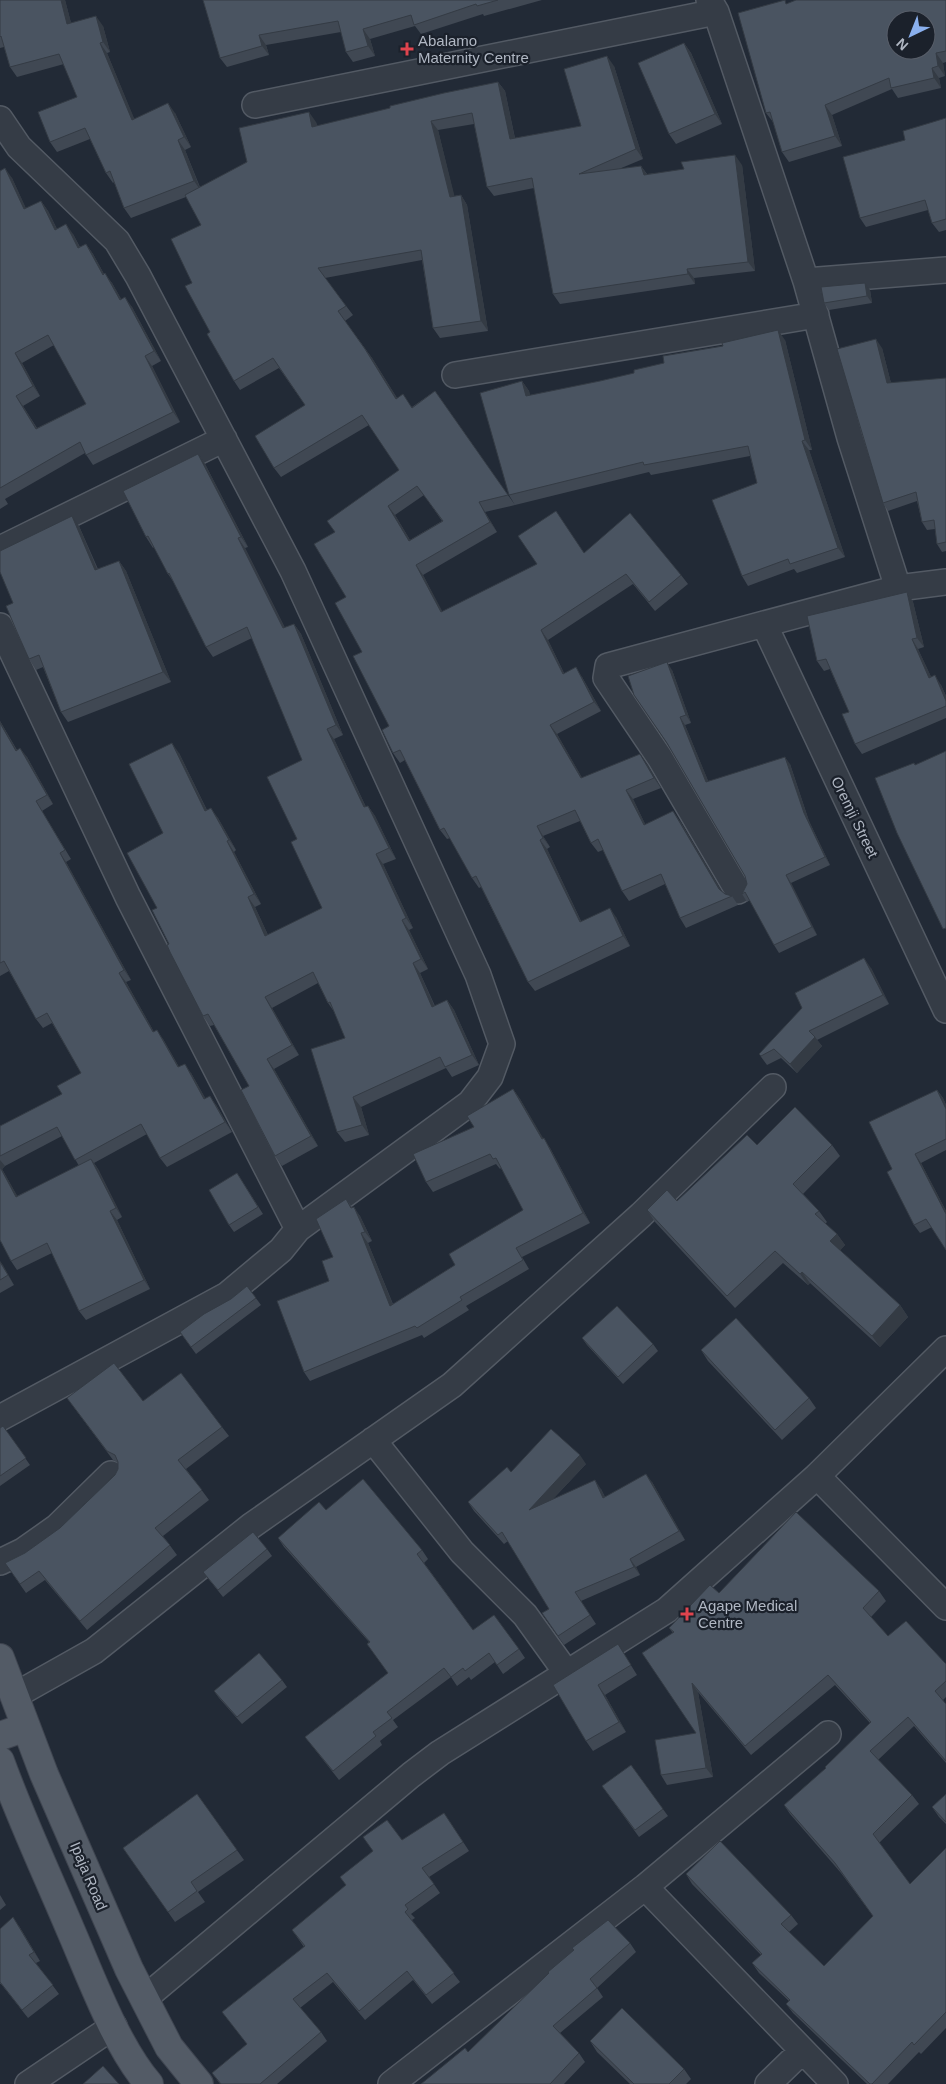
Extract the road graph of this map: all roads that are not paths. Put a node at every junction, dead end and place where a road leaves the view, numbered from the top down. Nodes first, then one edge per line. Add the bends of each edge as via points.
1 (712, 6) edge
2 (255, 105) dead end
3 (0, 119) edge
4 (946, 270) edge
5 (806, 281) junction
6 (816, 315) junction
7 (455, 375) dead end
8 (224, 440) junction
9 (0, 549) edge
10 (946, 582) edge
11 (898, 588) junction
12 (764, 624) junction
13 (0, 626) edge
14 (738, 891) dead end
15 (946, 1010) edge
16 (773, 1087) dead end
17 (298, 1229) junction
18 (946, 1349) edge
19 (0, 1418) edge
20 (373, 1440) junction
21 (111, 1474) dead end
22 (817, 1476) junction
23 (0, 1562) edge
24 (946, 1607) edge
25 (0, 1658) edge
26 (566, 1672) junction
27 (14, 1696) junction
28 (26, 1727) junction
29 (828, 1734) dead end
30 (0, 1736) edge
31 (0, 1761) edge
32 (645, 1887) junction
33 (145, 1998) junction
34 (114, 2026) junction
35 (802, 2051) junction
36 (28, 2084) edge
37 (149, 2084) edge
38 (199, 2084) edge
39 (391, 2084) edge
40 (768, 2084) edge
41 (835, 2084) edge

1 - 2 street
1 - 5 street
3 - 8 street via 19,147 117,241
4 - 5 street
5 - 6 street
6 - 7 street
6 - 11 street via 850,438
8 - 9 street
8 - 17 street via 292,571 478,975 502,1044 490,1077 470,1103
10 - 11 street
11 - 12 street
12 - 14 street via 608,666 606,678 660,758
12 - 15 street, Oremji Street
13 - 17 street via 128,897
16 - 20 street via 641,1215 452,1385
17 - 19 street via 280,1250 227,1295
18 - 22 street
20 - 26 street via 462,1552 525,1615
20 - 27 street via 251,1526 94,1651
21 - 23 street via 57,1527 23,1551
22 - 24 street
22 - 26 street via 667,1610
25 - 27 main road, Ipaja Road
26 - 33 street via 440,1753
27 - 28 main road, Ipaja Road
28 - 30 main road
28 - 33 main road, Ipaja Road via 129,1969
29 - 32 street
31 - 34 main road
32 - 35 street
32 - 39 street
33 - 38 main road, Ipaja Road via 169,2047
34 - 36 street
34 - 37 main road via 137,2070
35 - 40 street
35 - 41 street

